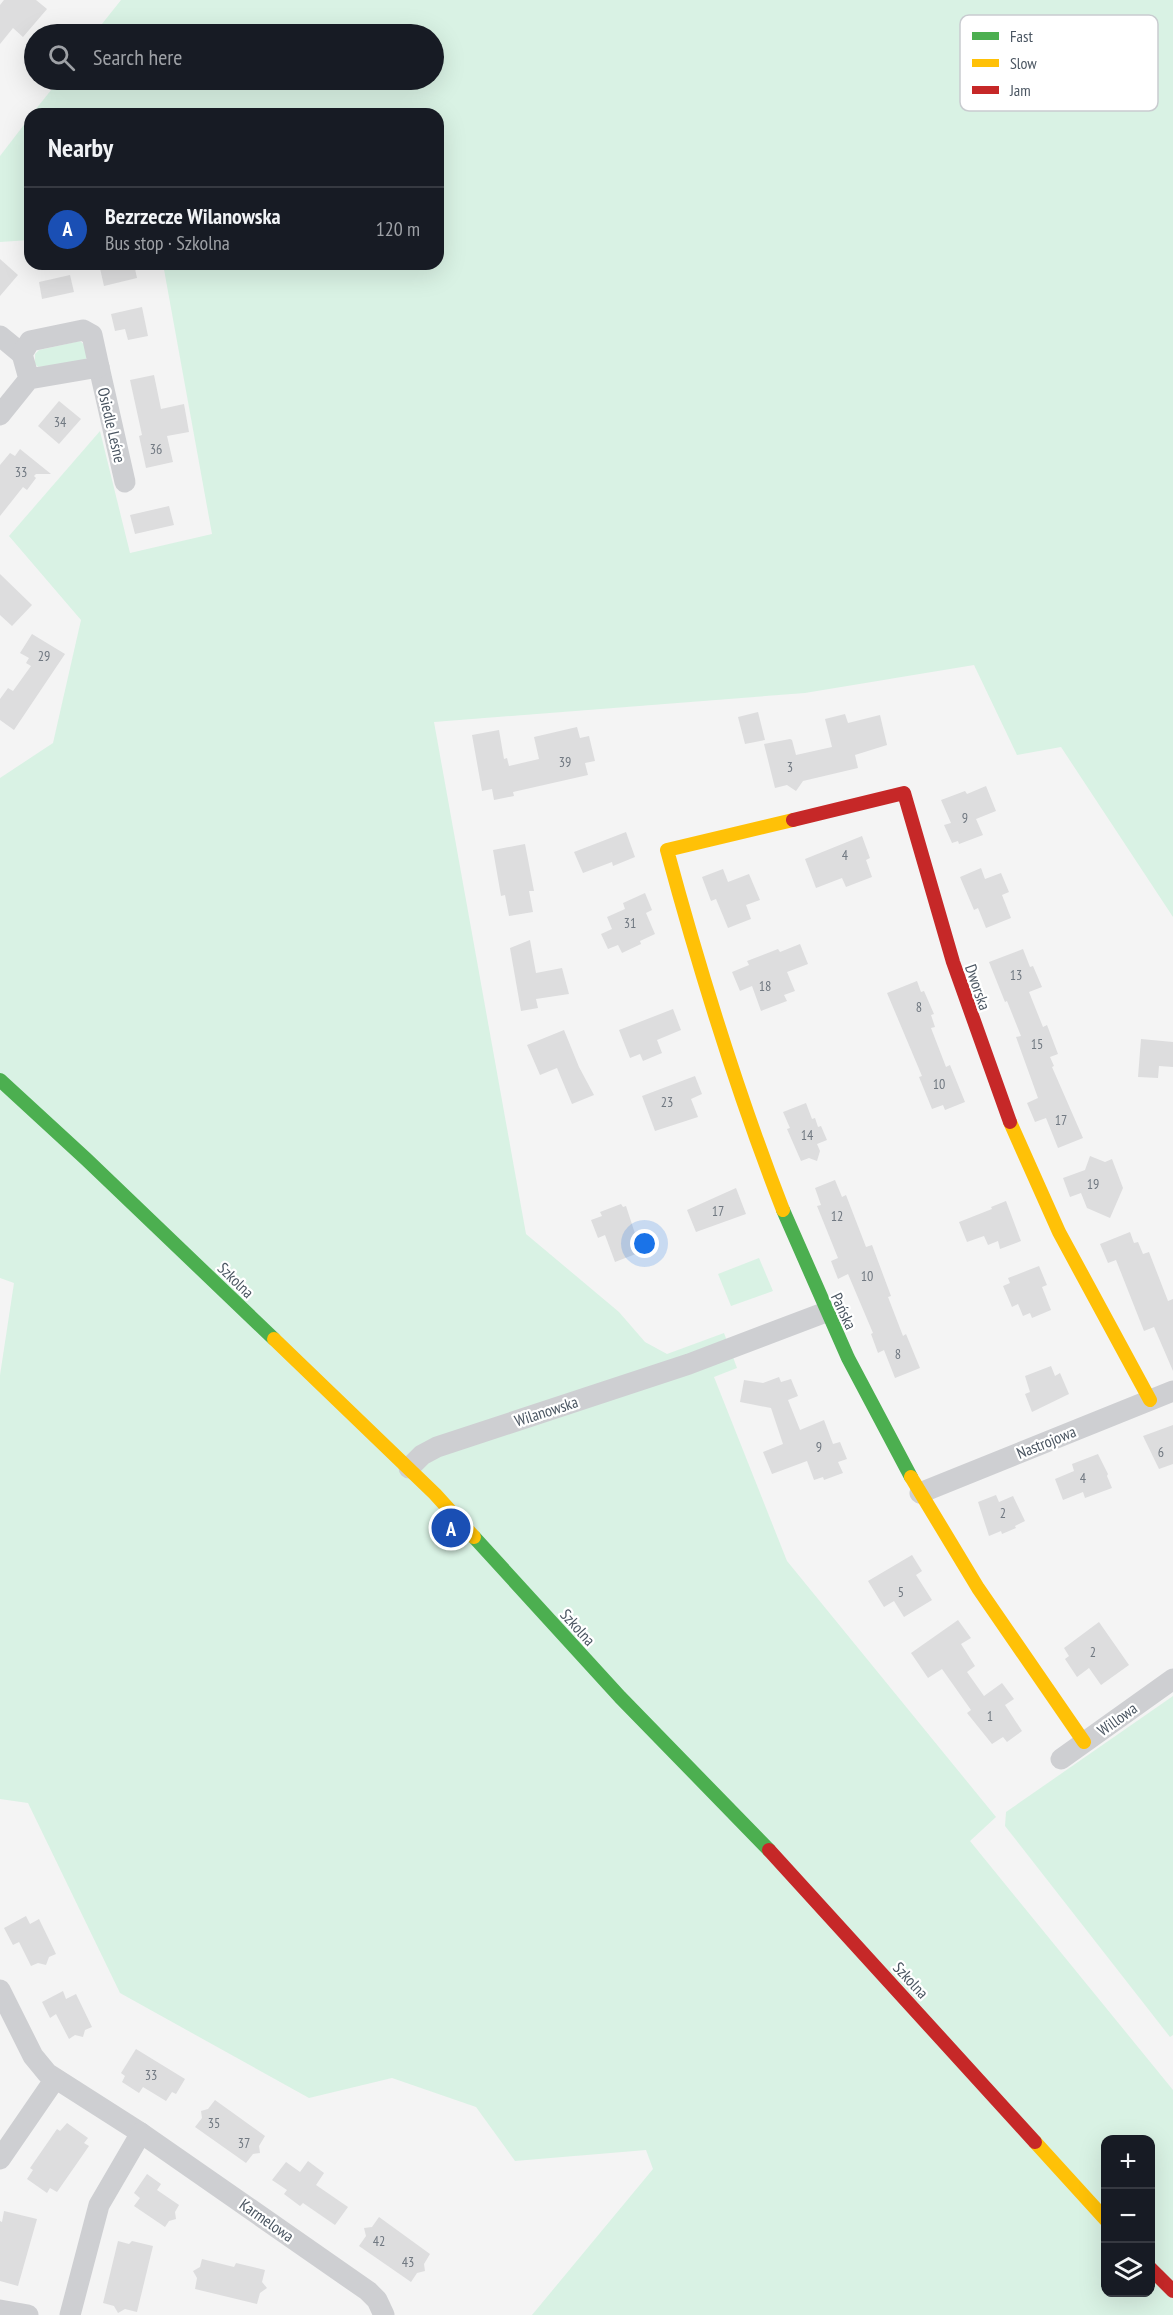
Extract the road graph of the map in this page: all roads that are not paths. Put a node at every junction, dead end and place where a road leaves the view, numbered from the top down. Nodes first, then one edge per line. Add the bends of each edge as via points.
1 (0, 336) edge
2 (22, 354) junction
3 (99, 368) junction
4 (29, 379) junction
5 (0, 415) edge
6 (125, 482) dead end
7 (668, 850) joint
8 (0, 1080) edge
9 (826, 1312) junction
10 (1173, 1391) edge
11 (1150, 1400) junction
12 (409, 1467) junction
13 (920, 1493) junction
14 (1173, 1679) edge
15 (1084, 1742) junction
16 (1060, 1759) dead end
17 (0, 1990) edge
18 (55, 2079) junction
19 (141, 2133) junction
20 (0, 2159) edge
21 (1101, 2215) edge
22 (1155, 2273) edge
23 (1173, 2291) edge
24 (0, 2310) edge
25 (28, 2315) edge
26 (70, 2315) edge
27 (384, 2315) edge

1 - 2 street
2 - 3 street, Osiedle Leśne via 30,341 83,330 92,335
2 - 4 street
3 - 4 street, Osiedle Leśne
3 - 6 street, Osiedle Leśne
4 - 5 street
7 - 9 street, Pańska via 731,1072 772,1185
7 - 11 street, Dworska via 904,793 945,941 1013,1129 1078,1269
8 - 12 street, Szkolna
9 - 12 street, Wilanowska via 689,1364 437,1447
9 - 13 street, Pańska
10 - 11 street, Nastrojowa
11 - 13 street, Nastrojowa
12 - 21 street, Szkolna via 612,1689 764,1845
13 - 15 street, Pańska via 992,1610
14 - 15 street, Willowa
15 - 16 street, Willowa
17 - 18 street, Karmelowa via 33,2056
18 - 19 street, Karmelowa
18 - 20 street
19 - 26 street via 99,2205
19 - 27 street, Karmelowa via 369,2291
22 - 23 street
24 - 25 street

